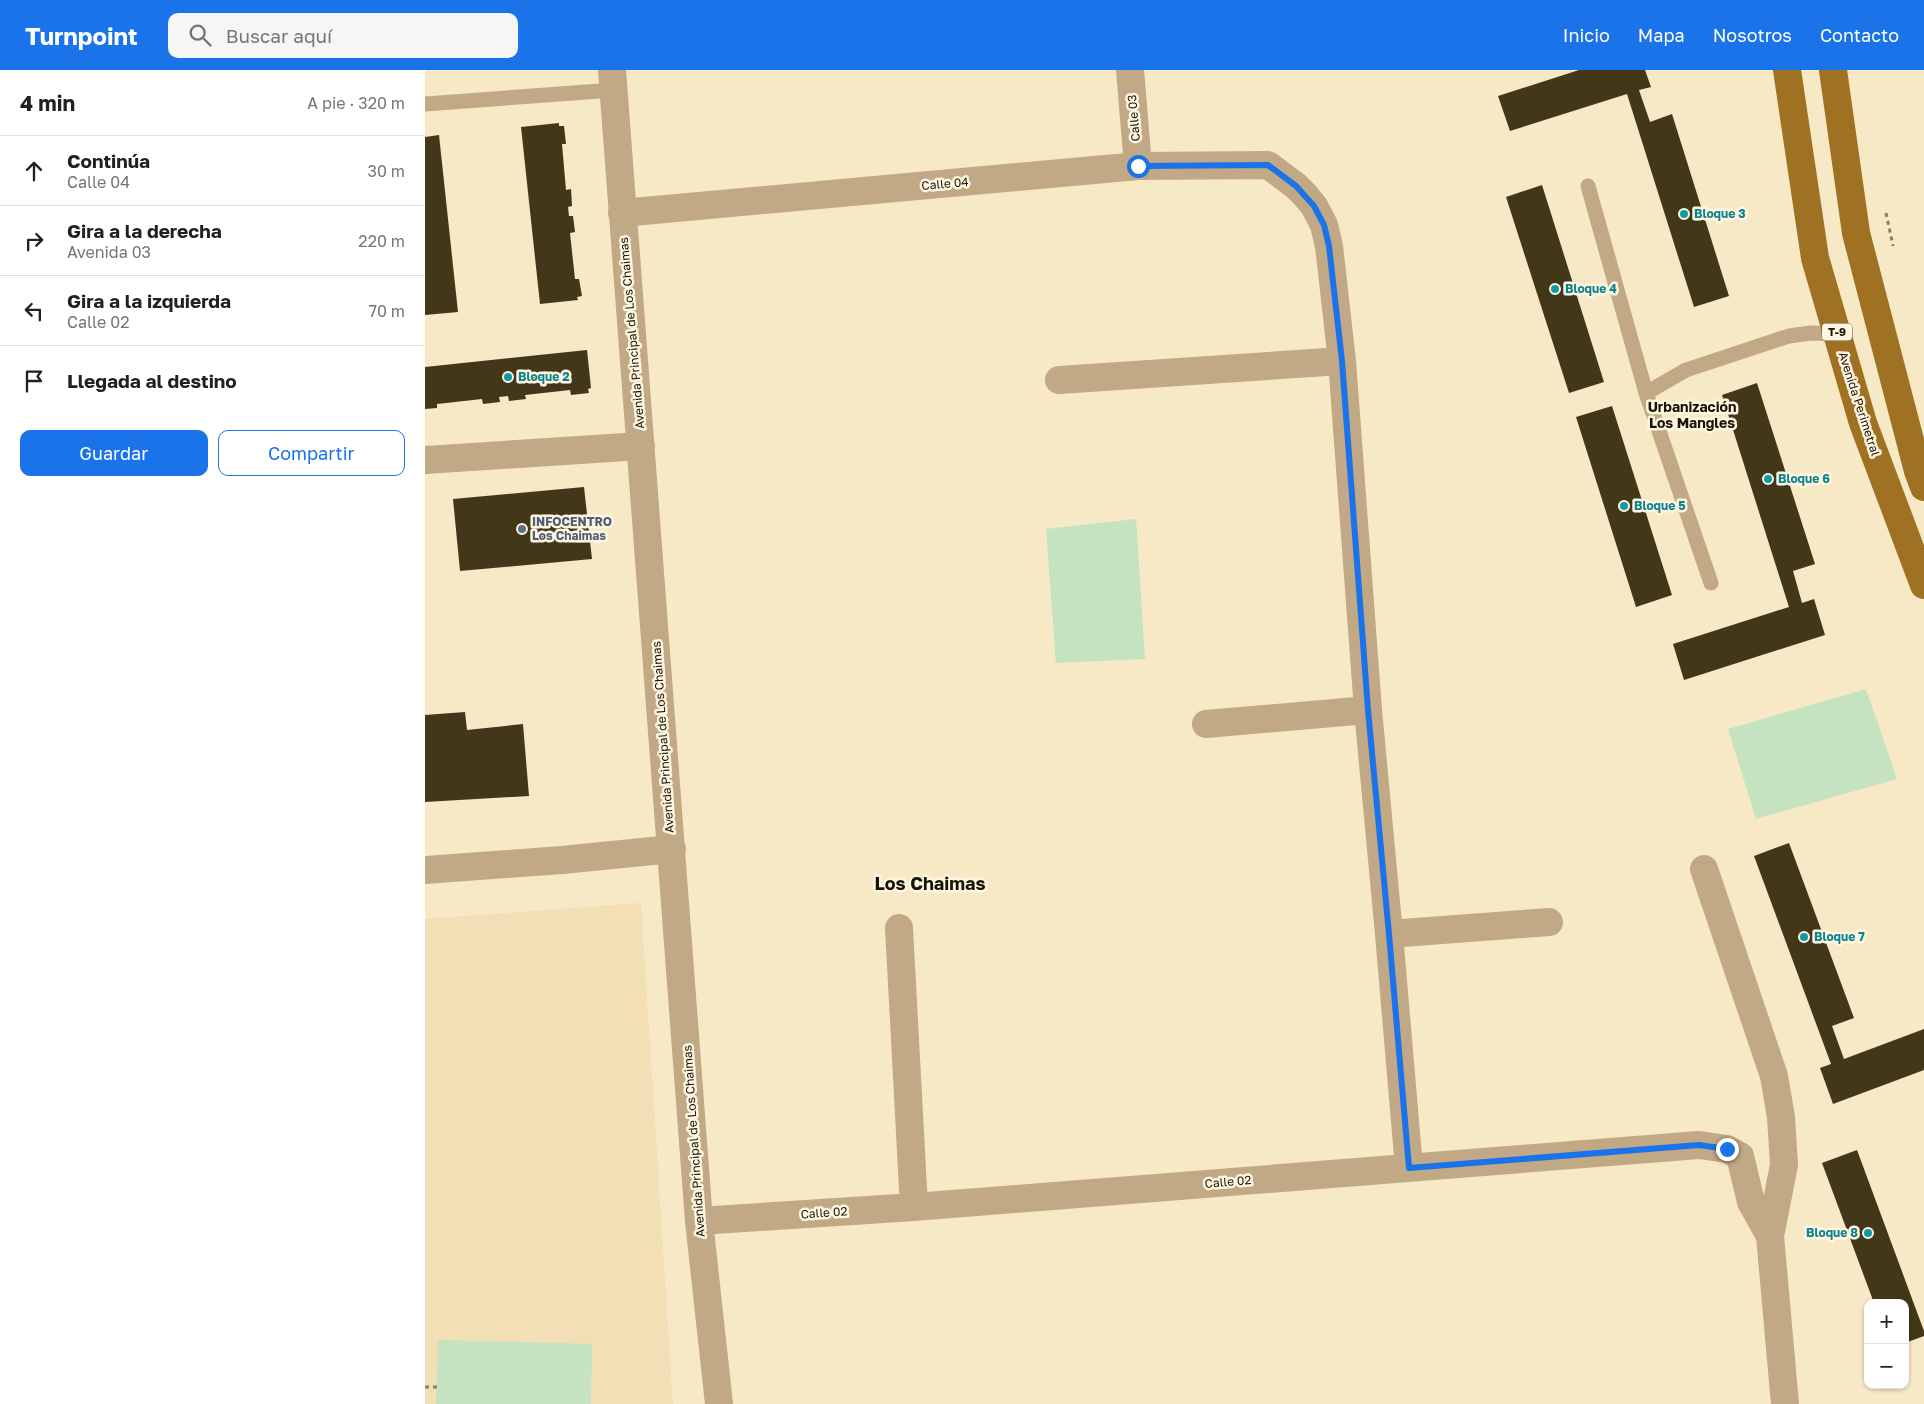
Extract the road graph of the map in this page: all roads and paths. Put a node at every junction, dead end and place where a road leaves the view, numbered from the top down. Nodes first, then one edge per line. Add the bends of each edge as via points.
1 (1130, 70) edge
2 (1787, 70) edge
3 (1833, 70) edge
4 (613, 80) edge
5 (425, 104) edge
6 (1138, 166) junction
7 (1589, 186) dead end
8 (1885, 212) dead end
9 (622, 213) junction
10 (1894, 251) dead end
11 (1837, 334) junction
12 (1342, 361) junction
13 (1059, 380) dead end
14 (1646, 393) junction
15 (641, 446) junction
16 (425, 460) edge
17 (1924, 486) edge
18 (1711, 583) dead end
19 (1924, 585) edge
20 (1368, 710) junction
21 (1206, 724) dead end
22 (672, 849) junction
23 (1704, 869) dead end
24 (425, 870) edge
25 (1549, 922) dead end
26 (899, 928) dead end
27 (1389, 934) junction
28 (1409, 1168) junction
29 (914, 1207) junction
30 (699, 1222) junction
31 (1770, 1236) junction
32 (425, 1386) edge
33 (437, 1387) dead end
34 (719, 1404) edge
35 (1785, 1404) edge

1 - 6 street, Calle 03
2 - 11 main road, Avenida Perimetral / T-9 via 1815,258
3 - 17 main road via 1857,232
4 - 5 lane
4 - 9 street, Avenida Principal de Los Chaimas
6 - 9 street, Calle 04
6 - 12 street, Calle 04 via 1268,165 1296,186 1314,206 1324,225
7 - 14 lane
8 - 10 path
9 - 15 street, Avenida Principal de Los Chaimas
11 - 14 lane via 1789,336 1686,370
11 - 19 main road, Avenida Perimetral / T-9 via 1863,423
12 - 13 street
12 - 20 street
14 - 18 lane
15 - 16 street
15 - 22 street, Avenida Principal de Los Chaimas
20 - 21 street
20 - 27 street
22 - 24 street
22 - 30 street, Avenida Principal de Los Chaimas
23 - 31 street via 1760,1034 1781,1116 1784,1164
25 - 27 street
26 - 29 street
27 - 28 street
28 - 29 street, Calle 02
28 - 31 street, Calle 02 via 1699,1145 1727,1149 1740,1156 1751,1202
29 - 30 street, Calle 02
30 - 34 street, Avenida Principal de Los Chaimas
31 - 35 street
32 - 33 path

